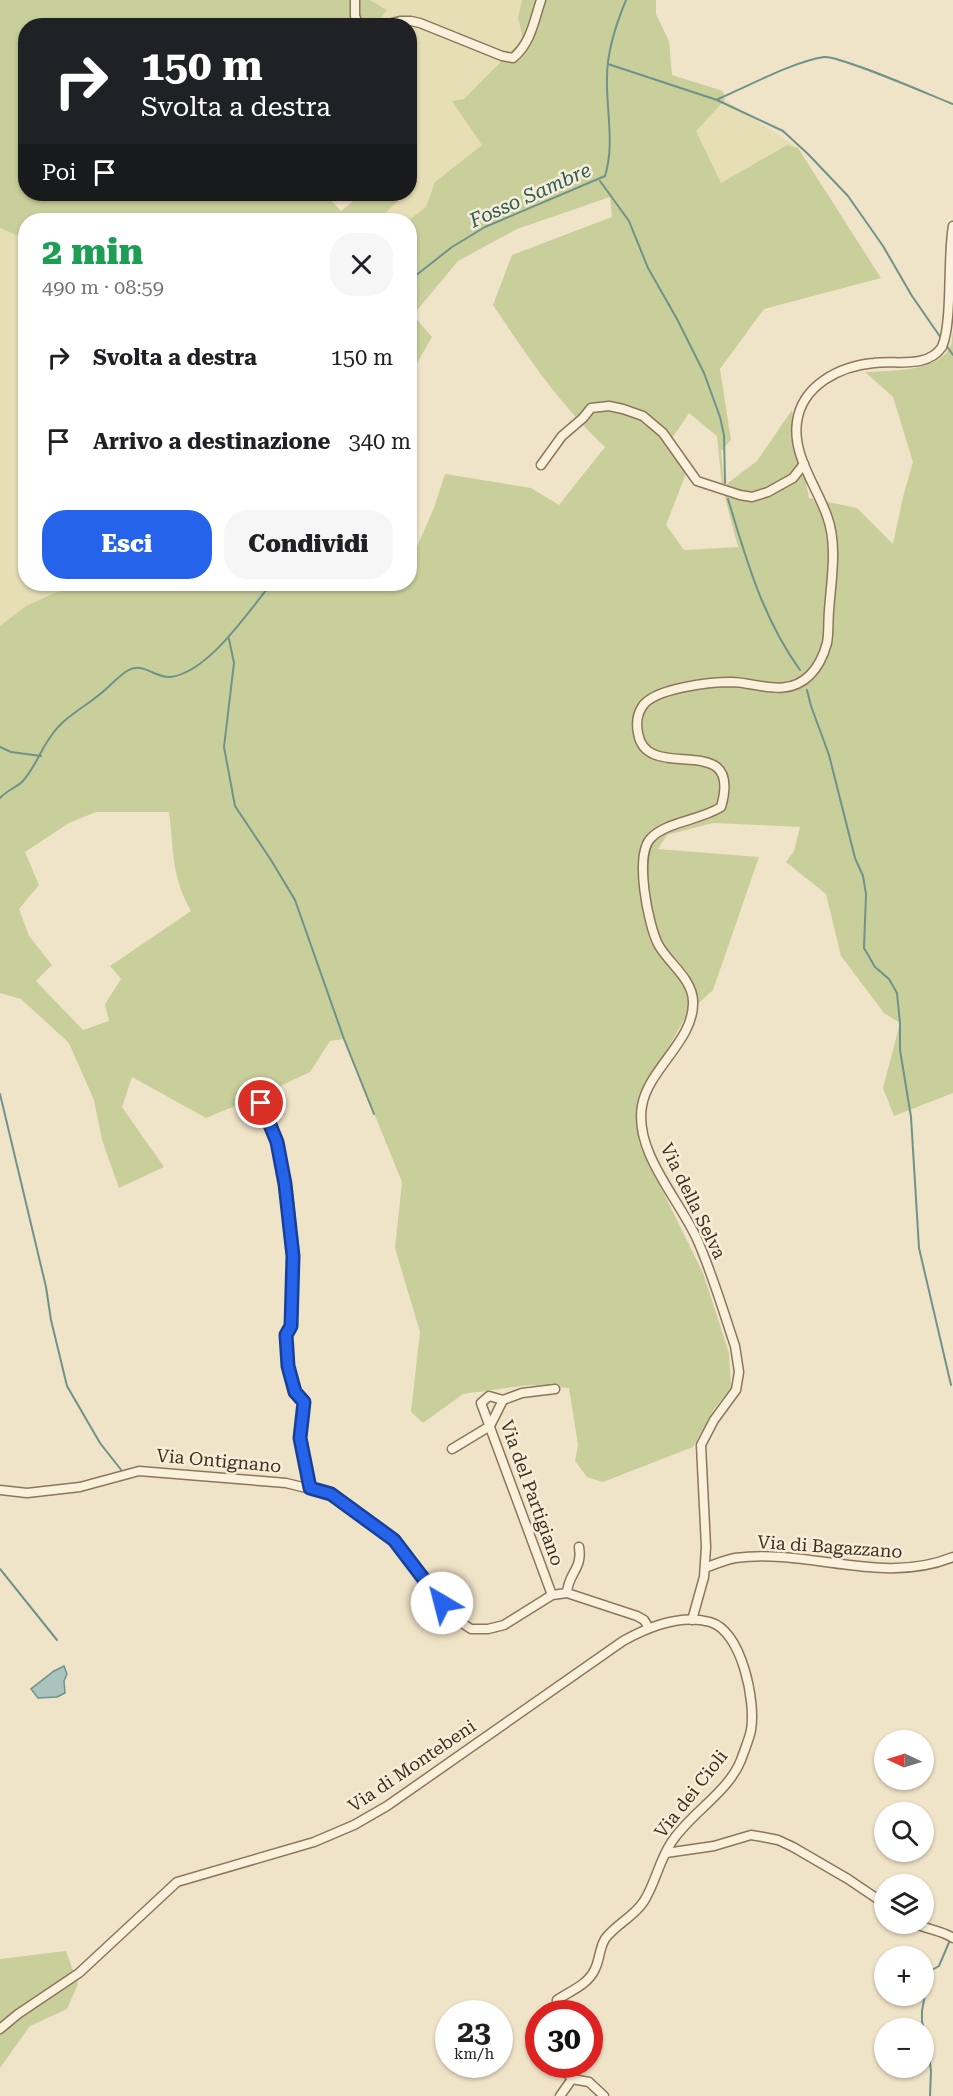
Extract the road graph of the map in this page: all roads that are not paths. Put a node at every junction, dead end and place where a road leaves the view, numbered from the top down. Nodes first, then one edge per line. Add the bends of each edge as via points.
1 (355, 0) edge
2 (541, 0) edge
3 (356, 18) edge
4 (417, 23) edge
5 (953, 226) edge
6 (804, 464) junction
7 (541, 465) dead end
8 (261, 1103) dead end
9 (555, 1389) dead end
10 (503, 1400) junction
11 (490, 1426) junction
12 (452, 1449) dead end
13 (310, 1488) junction
14 (0, 1491) edge
15 (579, 1547) dead end
16 (953, 1557) edge
17 (705, 1568) junction
18 (567, 1593) junction
19 (552, 1595) junction
20 (692, 1620) junction
21 (649, 1628) junction
22 (666, 1853) junction
23 (874, 1897) edge
24 (934, 1930) edge
25 (953, 1938) edge
26 (557, 2000) edge
27 (0, 2029) edge
28 (572, 2079) joint
29 (560, 2096) edge
30 (604, 2096) edge

1 - 3 street
2 - 4 street via 529,38 513,58
5 - 6 street, Via della Selva via 951,315 941,349 925,360 854,366 825,378 801,405 797,424
6 - 7 street via 793,478 768,492 752,497 740,495 697,481 663,433 643,416 609,406 591,408 562,436
6 - 17 street, Via della Selva via 832,534 827,643 818,665 809,676 782,688 734,682 657,694 647,700 636,722 643,747 666,759 697,759 712,764 726,781 721,807 662,830 650,839 642,865 651,924 663,953 692,991 693,1014 642,1104 644,1139 696,1238 739,1364 736,1389 701,1445
8 - 13 street via 277,1142 290,1217 293,1256 291,1326 286,1335 288,1366 295,1392 304,1402 300,1438
9 - 10 street
10 - 11 street
10 - 11 street, Via del Partigiano via 489,1396 481,1403
11 - 12 street
11 - 19 street, Via del Partigiano
13 - 14 street, Via Ontignano via 139,1471 80,1487 27,1493
13 - 19 street, Via Ontignano via 331,1494 394,1540 453,1617 471,1629 504,1624
15 - 18 street via 582,1560
16 - 17 street, Via di Bagazzano via 915,1569 879,1569 810,1559 746,1558
17 - 20 street, Via della Selva
18 - 19 street, Via Ontignano
18 - 21 street, Via Ontignano via 637,1617
20 - 21 street, Via di Montebeni
20 - 22 street, Via dei Cioli via 720,1626 730,1636 751,1696 751,1729 740,1763 717,1794 685,1825
21 - 27 street, Via di Montebeni via 582,1668 370,1816 314,1842 177,1882 79,1973
22 - 23 street, Via dei Cioli via 714,1846 751,1835 778,1840
22 - 26 street via 645,1900 601,1945 595,1970 576,1990
24 - 25 street
28 - 29 street
28 - 30 street via 588,2082

